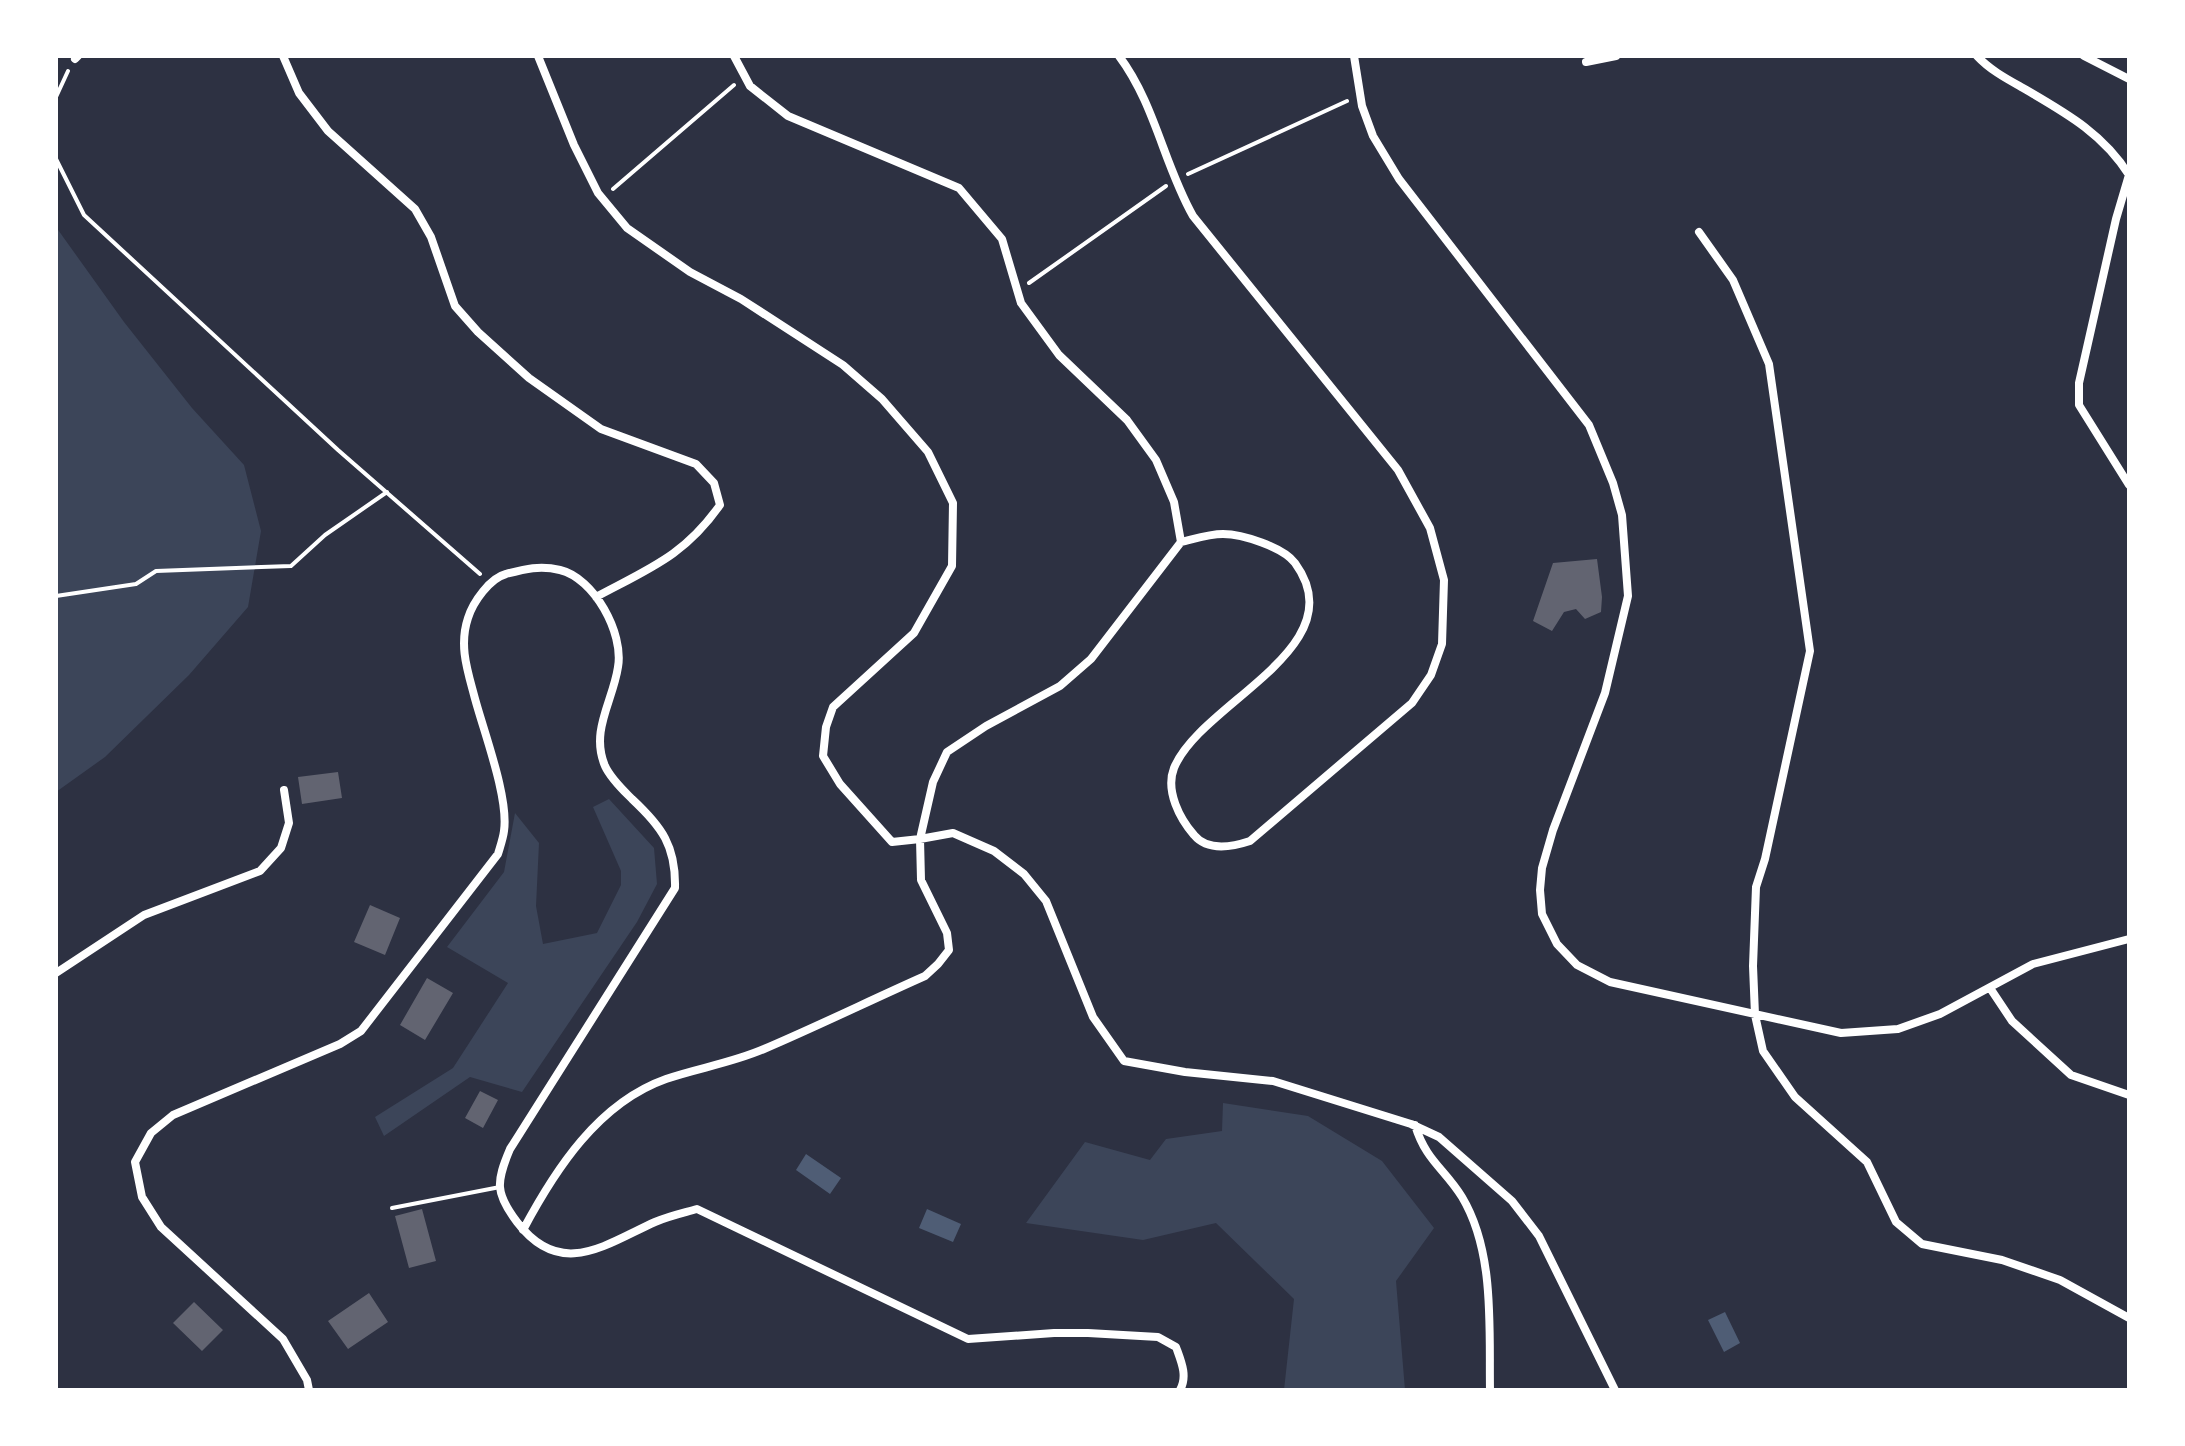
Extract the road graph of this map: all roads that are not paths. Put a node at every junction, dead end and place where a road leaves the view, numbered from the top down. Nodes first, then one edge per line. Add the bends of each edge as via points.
1 (283, 56) edge
2 (538, 56) edge
3 (734, 56) edge
4 (1119, 56) edge
5 (1354, 56) edge
6 (1616, 56) edge
7 (1977, 56) edge
8 (2084, 56) edge
9 (1586, 62) dead end
10 (2129, 79) edge
11 (2129, 175) edge
12 (1699, 232) dead end
13 (2129, 485) edge
14 (1181, 542) junction
15 (596, 597) junction
16 (284, 790) dead end
17 (920, 839) junction
18 (2129, 939) edge
19 (56, 973) edge
20 (1990, 988) junction
21 (1755, 1015) junction
22 (2129, 1095) edge
23 (1415, 1125) junction
24 (500, 1187) junction
25 (392, 1208) dead end
26 (523, 1230) junction
27 (2129, 1318) edge
28 (309, 1390) edge
29 (1180, 1390) edge
30 (1490, 1390) edge
31 (1615, 1390) edge

1 - 15 street via 299,93 328,131 415,209 431,237 455,306 478,332 529,378 601,429 696,464 714,483 720,505 701,531 669,559
2 - 17 street via 574,145 602,198 627,228 843,365 882,399 928,452 953,503 952,566 914,633 833,707 823,756 840,784 892,842
3 - 14 street via 750,86 788,116 959,188 1002,239 1021,303 1059,355 1127,420 1156,460 1174,502
4 - 14 street via 1135,76 1193,216 1398,470 1430,528 1444,580 1442,644 1431,675 1412,703 1250,841 1228,848 1200,842 1181,820 1173,770 1192,742 1293,648 1308,618 1309,588 1293,560 1264,543 1224,534
5 - 21 street via 1373,136 1399,179 1589,425 1622,515 1628,596 1605,693 1542,868 1542,914 1557,944 1577,965 1610,982
6 - 9 street
7 - 11 street via 2089,129
8 - 10 street
11 - 13 street via 2079,383 2079,405
12 - 21 street via 1733,280 1769,364 1810,651 1756,887
14 - 17 street via 1091,659 1060,686 947,752 933,782
15 - 24 street via 618,641 619,666 599,728 605,766 669,843 675,888 510,1149 499,1175
15 - 28 street via 564,570 537,566 490,583 468,617 463,653 502,802 504,829 498,854 361,1031 173,1115 151,1133 135,1162 142,1197 161,1227 283,1339
16 - 19 street via 289,823 281,848 260,871 144,915
17 - 23 street via 953,833 994,851 1024,874 1046,901 1093,1017 1124,1061 1273,1081
17 - 26 street via 921,880 947,933 949,950 938,964 925,976 763,1050 630,1096 598,1122 543,1194
18 - 20 street via 2033,964
20 - 21 street via 1898,1029 1841,1033
20 - 22 street via 2012,1021 2071,1075
21 - 27 street via 1763,1051 1795,1097 1867,1162 1896,1222 1922,1244 2002,1260 2060,1280
23 - 30 street via 1425,1153 1462,1197 1480,1244
23 - 31 street via 1473,1165 1512,1201 1539,1236
24 - 25 lane
24 - 26 street via 502,1203
26 - 29 street via 551,1250 577,1255 697,1209 968,1339 1054,1333 1158,1337 1176,1347 1183,1366

